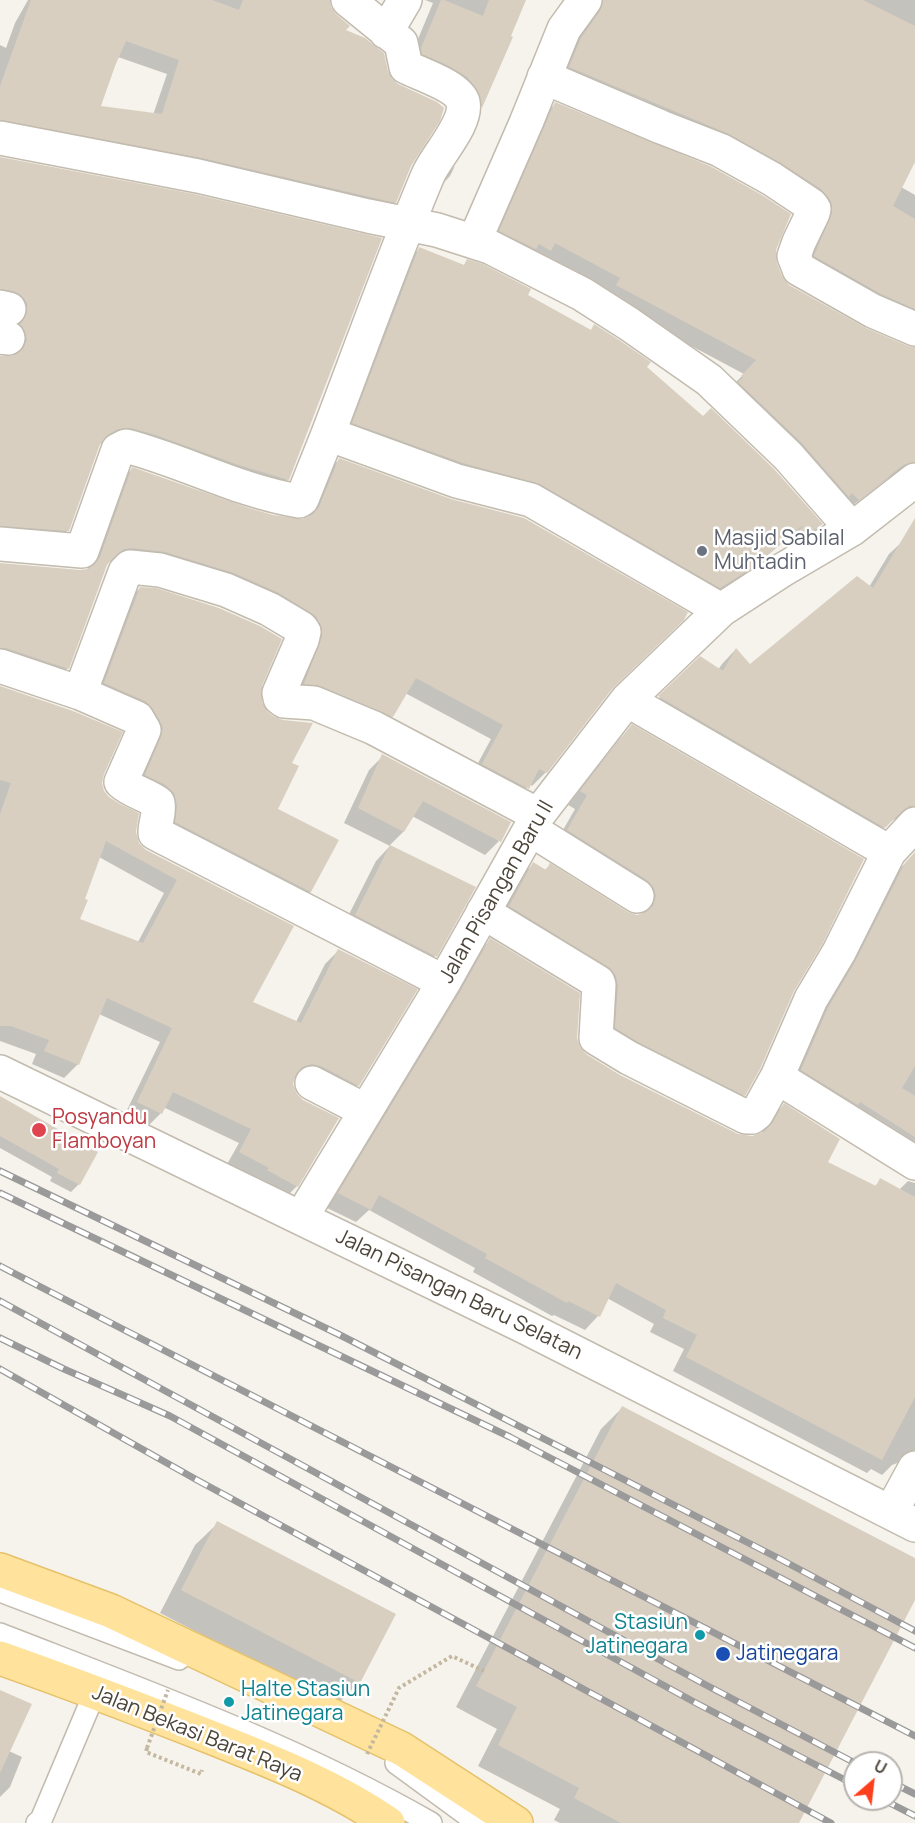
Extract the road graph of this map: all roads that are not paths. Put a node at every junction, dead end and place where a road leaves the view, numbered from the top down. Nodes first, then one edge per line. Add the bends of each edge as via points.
1 (348, 0) edge
2 (405, 0) edge
3 (585, 0) edge
4 (386, 32) junction
5 (544, 77) junction
6 (0, 138) edge
7 (407, 224) junction
8 (474, 242) junction
9 (915, 329) edge
10 (328, 434) junction
11 (915, 480) edge
12 (852, 529) junction
13 (0, 544) edge
14 (721, 610) junction
15 (0, 666) edge
16 (80, 693) junction
17 (627, 700) junction
18 (534, 822) junction
19 (915, 824) edge
20 (889, 852) junction
21 (637, 896) dead end
22 (483, 912) junction
23 (444, 982) junction
24 (0, 1072) edge
25 (777, 1077) junction
26 (312, 1083) dead end
27 (366, 1111) junction
28 (915, 1163) edge
29 (301, 1218) junction
30 (915, 1468) edge
31 (903, 1519) edge
32 (0, 1570) edge
33 (0, 1591) edge
34 (0, 1634) edge
35 (0, 1658) edge
36 (95, 1692) junction
37 (45, 1822) edge
38 (388, 1823) edge
39 (431, 1823) edge
40 (478, 1823) edge
41 (516, 1823) edge

1 - 4 street
2 - 4 street
3 - 5 street via 564,28
4 - 7 street via 401,43 406,67 453,90 462,102 463,115 430,170
5 - 8 street
5 - 9 street via 720,150 811,205 813,213 794,256 799,269 873,311
6 - 7 street via 198,176
7 - 8 street
7 - 10 street
8 - 12 street via 582,294 709,380 788,456
10 - 13 street via 298,501 231,483 126,446 118,450 82,551
10 - 14 street via 458,481 531,500
11 - 12 street, Jalan Pisangan Baru II
12 - 14 street, Jalan Pisangan Baru II
14 - 17 street, Jalan Pisangan Baru II
15 - 16 street
16 - 18 street via 125,572 137,566 160,570 226,590 301,628 302,640 279,693 284,701 314,703 374,728
16 - 23 street via 141,723 144,729 121,782 158,803 155,833
17 - 18 street, Jalan Pisangan Baru II
17 - 20 street
18 - 21 street
18 - 22 street, Jalan Pisangan Baru II
19 - 20 street
20 - 25 street via 811,999
22 - 23 street, Jalan Pisangan Baru II
22 - 25 street via 598,982 596,1038 629,1058 746,1117 757,1113
23 - 27 street, Jalan Pisangan Baru II
24 - 29 street, Jalan Pisangan Baru Selatan
25 - 28 street
26 - 27 street
27 - 29 street, Jalan Pisangan Baru II
29 - 31 street, Jalan Pisangan Baru Selatan
30 - 31 street
32 - 41 main road via 111,1611 402,1749
33 - 40 lane via 192,1664 302,1714 391,1759
34 - 39 lane via 280,1747
35 - 36 main road, Jalan Bekasi Barat Raya
36 - 37 lane
36 - 38 main road, Jalan Bekasi Barat Raya via 270,1760 359,1803

